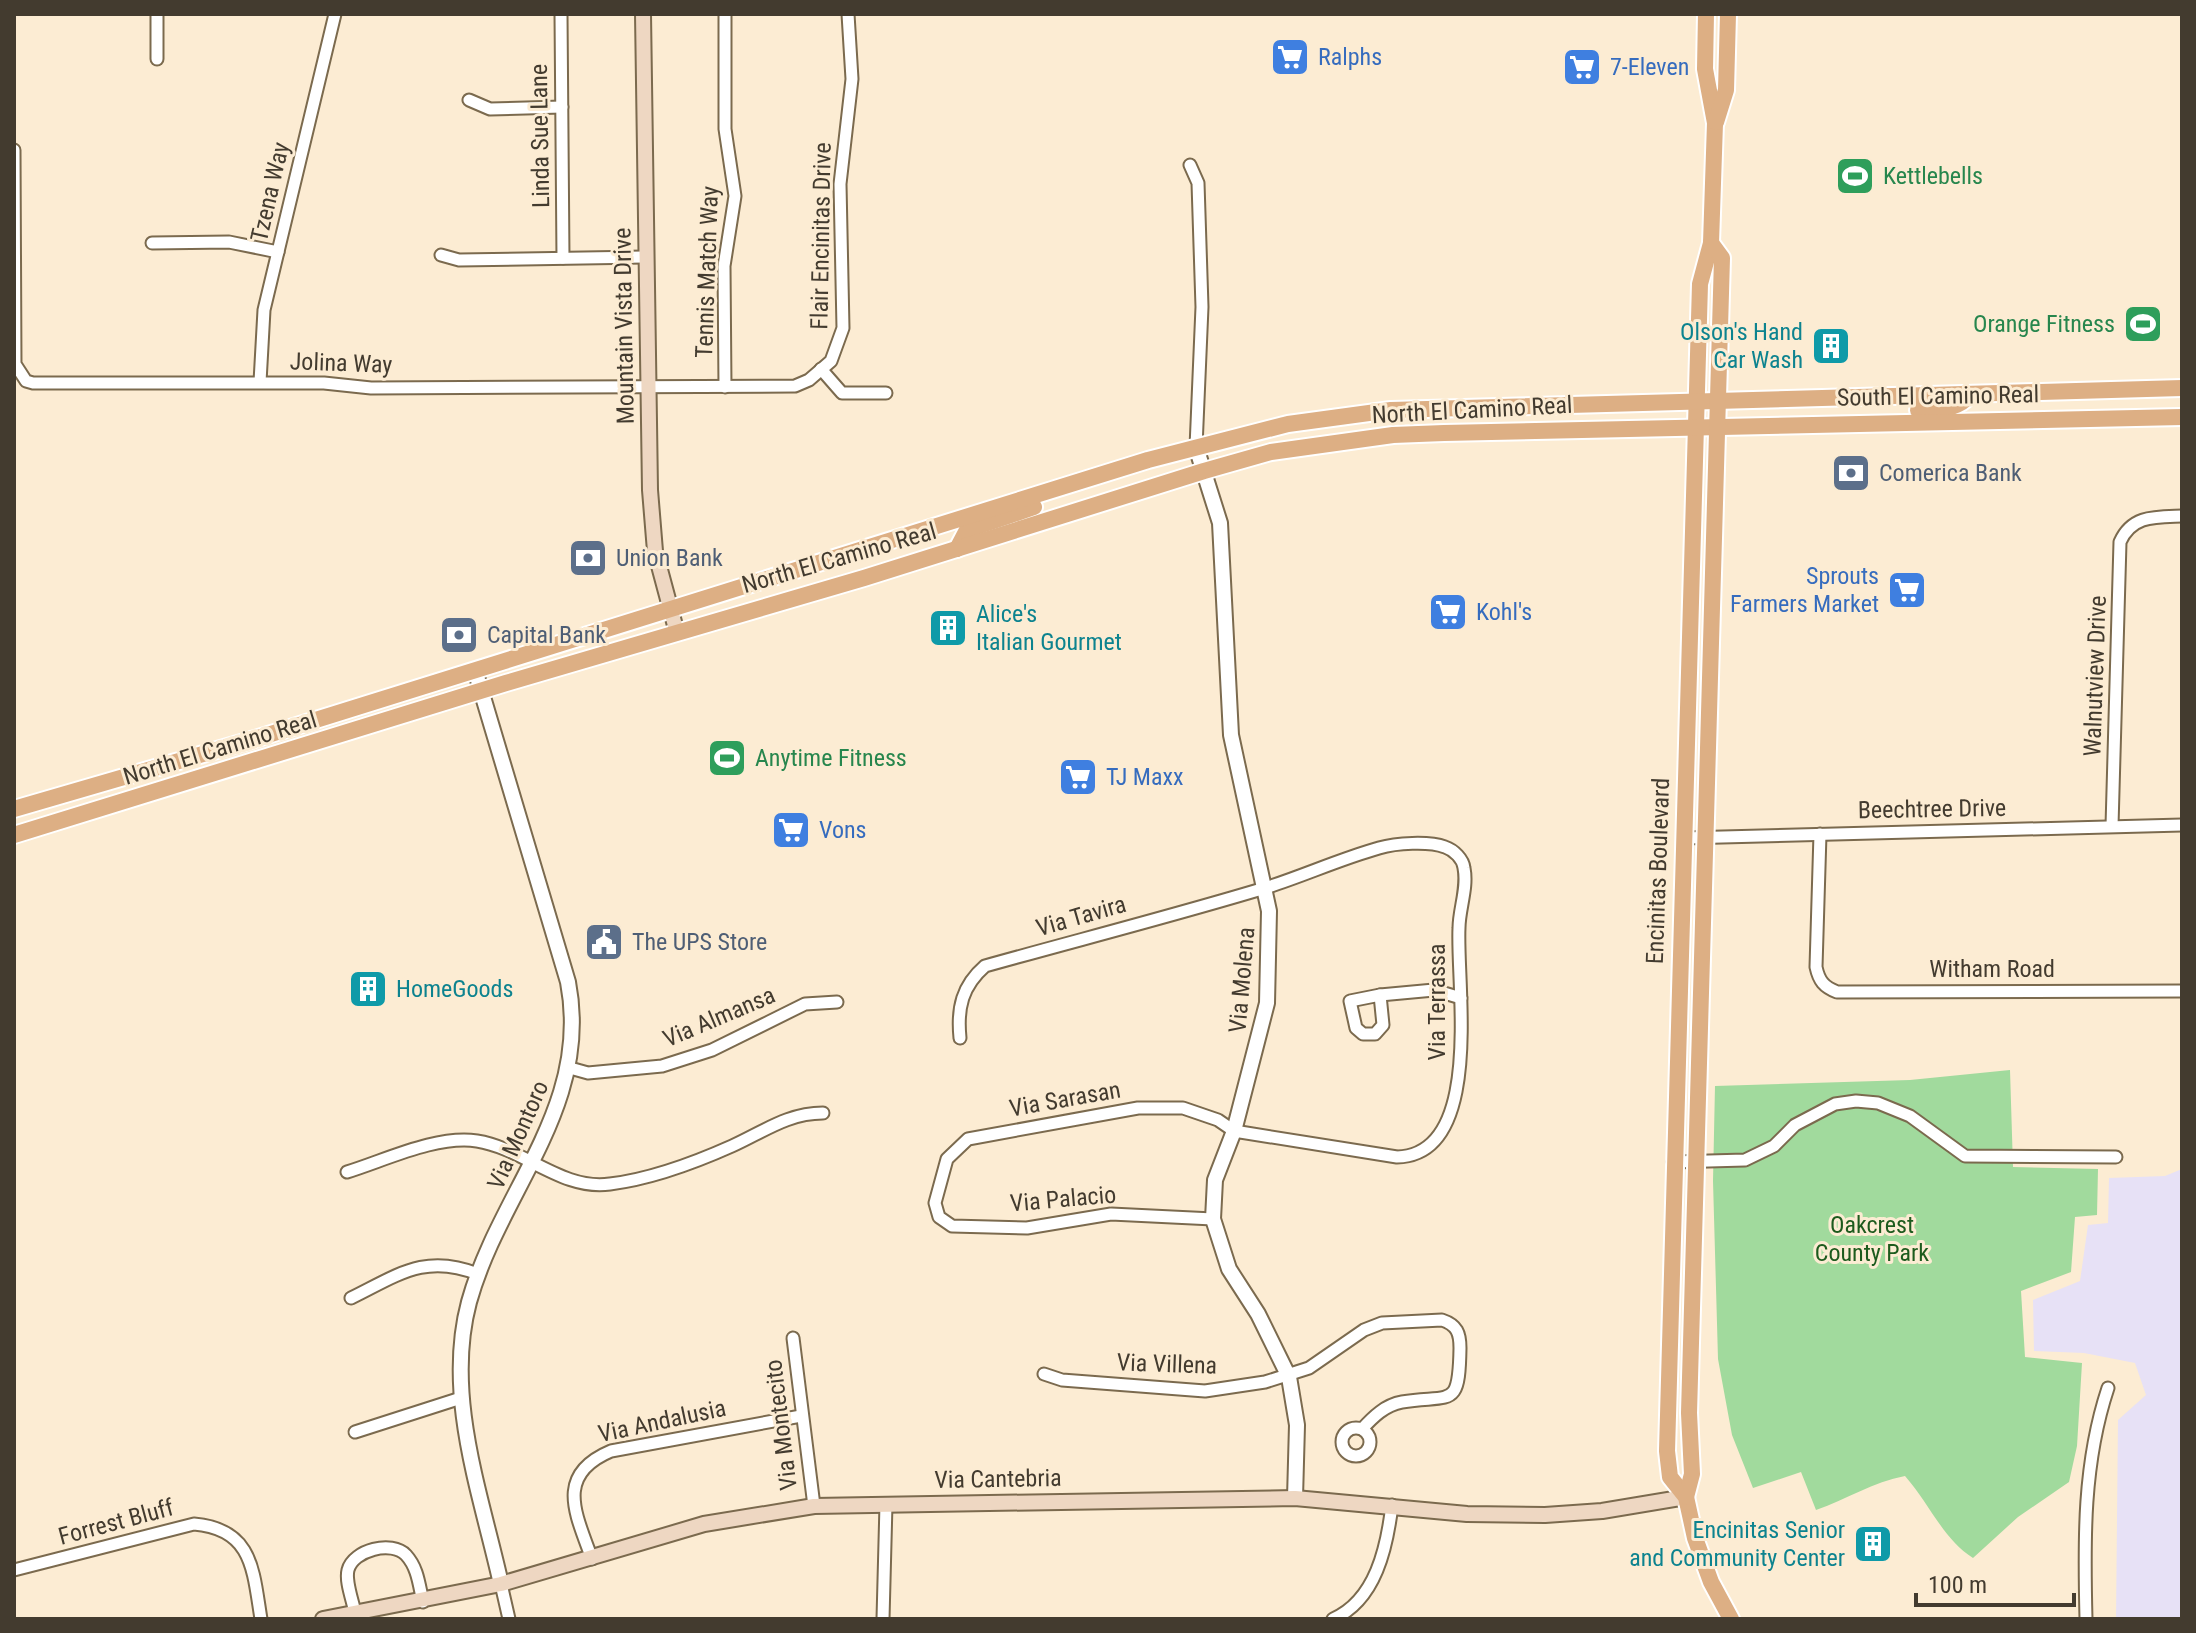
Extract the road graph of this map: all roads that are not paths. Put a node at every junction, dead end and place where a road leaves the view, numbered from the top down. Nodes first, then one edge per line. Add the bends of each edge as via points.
1 (157, 14) edge
2 (335, 14) edge
3 (561, 14) edge
4 (643, 14) edge
5 (725, 14) edge
6 (848, 14) edge
7 (1706, 14) edge
8 (1728, 14) edge
9 (157, 59) dead end
10 (469, 100) dead end
11 (562, 107) junction
12 (1715, 123) junction
13 (14, 150) edge
14 (1190, 165) dead end
15 (152, 243) dead end
16 (1711, 243) junction
17 (278, 252) junction
18 (441, 255) dead end
19 (644, 257) junction
20 (563, 258) junction
21 (821, 369) junction
22 (260, 382) junction
23 (646, 386) junction
24 (725, 387) junction
25 (2182, 388) edge
26 (886, 393) dead end
27 (1971, 394) junction
28 (1718, 399) junction
29 (1696, 400) junction
30 (1460, 407) junction
31 (1359, 415) junction
32 (2182, 417) edge
33 (1888, 421) junction
34 (1717, 426) junction
35 (1695, 427) junction
36 (1393, 435) junction
37 (1196, 447) junction
38 (1255, 457) junction
39 (1204, 471) junction
40 (1049, 491) junction
41 (2182, 516) edge
42 (957, 549) junction
43 (670, 607) junction
44 (677, 633) junction
45 (1688, 647) junction
46 (475, 670) junction
47 (481, 691) junction
48 (312, 721) junction
49 (1708, 733) junction
50 (237, 768) junction
51 (14, 809) edge
52 (2182, 825) edge
53 (2112, 826) junction
54 (1820, 834) junction
55 (14, 835) edge
56 (1707, 837) junction
57 (1684, 838) junction
58 (1266, 887) junction
59 (2182, 991) edge
60 (1380, 995) dead end
61 (1461, 998) junction
62 (837, 1002) dead end
63 (960, 1038) dead end
64 (570, 1068) junction
65 (823, 1113) dead end
66 (1234, 1131) junction
67 (2116, 1157) dead end
68 (1697, 1161) junction
69 (532, 1162) junction
70 (1673, 1162) junction
71 (347, 1172) dead end
72 (937, 1198) joint
73 (1213, 1219) junction
74 (478, 1274) junction
75 (351, 1298) dead end
76 (793, 1338) dead end
77 (1044, 1374) dead end
78 (1289, 1377) junction
79 (2108, 1388) dead end
80 (461, 1398) junction
81 (801, 1416) junction
82 (1362, 1429) dead end
83 (355, 1432) dead end
84 (1686, 1497) junction
85 (1295, 1498) junction
86 (886, 1504) junction
87 (1392, 1505) junction
88 (814, 1506) junction
89 (592, 1559) junction
90 (14, 1570) edge
91 (501, 1584) junction
92 (423, 1602) junction
93 (355, 1613) junction
94 (261, 1619) edge
95 (323, 1619) edge
96 (509, 1619) edge
97 (883, 1619) edge
98 (1333, 1619) edge
99 (1731, 1619) edge
100 (2086, 1619) edge

1 - 9 street
2 - 17 street, Tzena Way
3 - 11 street, Linda Sue Lane
4 - 19 main road, Mountain Vista Drive
5 - 24 street, Tennis Match Way via 725,129 735,196 724,266
6 - 21 street, Flair Encinitas Drive via 852,79 840,184 843,328 840,345
7 - 12 main road, Encinitas Boulevard via 1705,69
8 - 12 main road, Encinitas Boulevard via 1726,90
10 - 11 street via 490,109
11 - 20 street, Linda Sue Lane
12 - 16 main road, Encinitas Boulevard
13 - 22 street, Jolina Way via 15,364 26,381
14 - 37 street via 1198,183 1202,307
15 - 17 street via 229,242
16 - 28 main road, Encinitas Boulevard via 1722,258
16 - 29 main road, Encinitas Boulevard via 1700,284
17 - 22 street, Tzena Way via 264,310
18 - 20 street via 459,260
19 - 20 street
19 - 23 main road, Mountain Vista Drive
21 - 24 street via 795,386
21 - 26 street via 842,393
22 - 23 street, Jolina Way via 371,388
23 - 24 street
23 - 43 main road, Mountain Vista Drive via 655,551
25 - 27 main road, South El Camino Real
27 - 28 main road, South El Camino Real
27 - 33 main road via 1962,404 1904,410
28 - 29 main road, South El Camino Real
28 - 34 main road, Encinitas Boulevard
29 - 30 main road, North El Camino Real
29 - 35 main road, Encinitas Boulevard
30 - 31 main road, North El Camino Real
30 - 36 main road via 1453,421 1402,426
31 - 37 main road, North El Camino Real via 1288,424
31 - 38 main road via 1345,433 1272,446
32 - 33 main road, South El Camino Real
33 - 34 main road, South El Camino Real
34 - 35 main road, South El Camino Real
34 - 49 main road, Encinitas Boulevard
35 - 36 main road, North El Camino Real
35 - 45 main road, Encinitas Boulevard
36 - 38 main road, North El Camino Real
37 - 39 street, Via Molena
37 - 40 main road, North El Camino Real
38 - 39 main road, North El Camino Real
39 - 42 main road, North El Camino Real
39 - 58 street, Via Molena via 1220,523 1231,735
40 - 42 main road via 1035,506 967,530
40 - 43 main road, North El Camino Real
41 - 53 street, Walnutview Drive via 2144,518 2127,528 2120,542
42 - 44 main road, North El Camino Real
43 - 44 main road, Mountain Vista Drive
43 - 46 main road, North El Camino Real
44 - 47 main road, North El Camino Real
45 - 49 main road via 1698,675 1696,727
45 - 57 main road, Encinitas Boulevard
46 - 47 street, Via Montoro
46 - 48 main road, North El Camino Real
47 - 50 main road, North El Camino Real
47 - 64 street, Via Montoro via 568,982 574,1027
48 - 50 main road via 297,738 245,757
48 - 51 main road, North El Camino Real
49 - 56 main road, Encinitas Boulevard
50 - 55 main road, North El Camino Real
52 - 53 street, Beechtree Drive
53 - 54 street, Beechtree Drive
54 - 56 street, Beechtree Drive
54 - 59 street, Witham Road via 1816,967 1818,979 1837,992
56 - 57 street, Beechtree Drive
56 - 68 main road, Encinitas Boulevard
57 - 70 main road, Encinitas Boulevard
58 - 61 street, Via Terrassa via 1381,847 1444,846 1464,866
58 - 63 street, Via Tavira via 985,966 969,980 963,995
58 - 66 street, Via Molena via 1267,1003
60 - 61 street via 1434,990
61 - 66 street, Via Terrassa via 1459,1090 1438,1137 1411,1156
62 - 64 street, Via Almansa via 805,1004 712,1050 662,1066 588,1073
64 - 69 street, Via Montoro
65 - 69 street via 792,1116 689,1164 614,1184 569,1179
66 - 72 street, Via Sarasan via 1183,1108 1138,1108 968,1139 947,1159
66 - 73 street, Via Molena via 1215,1180
67 - 68 street via 1965,1156 1910,1116 1856,1101 1835,1104 1795,1125 1774,1146 1745,1160
68 - 70 street
68 - 84 main road, Encinitas Boulevard via 1692,1474
69 - 71 street via 494,1145 460,1140
69 - 74 street, Via Montoro
70 - 84 main road, Encinitas Boulevard via 1667,1451 1670,1477
72 - 73 street, Via Palacio via 939,1217 952,1226 1027,1228 1111,1214
73 - 78 street, Via Molena via 1229,1269
74 - 75 street via 426,1264
74 - 80 street, Via Montoro via 463,1337
76 - 81 street, Via Montecito
77 - 78 street, Via Villena via 1062,1380 1205,1391
78 - 82 street via 1382,1323 1451,1323 1460,1339 1459,1380 1453,1393 1443,1400 1400,1402 1379,1412
78 - 85 street, Via Molena via 1297,1425
79 - 100 street via 2085,1488
80 - 83 street
80 - 91 street, Via Montoro
81 - 88 street, Via Montecito
81 - 89 street, Via Andalusia via 591,1459 574,1486 573,1498
84 - 87 main road, Via Cantebria via 1545,1515 1467,1514
84 - 99 main road, Encinitas Boulevard via 1706,1568
85 - 86 main road, Via Cantebria
85 - 87 main road, Via Cantebria
86 - 88 main road, Via Cantebria
86 - 97 street
87 - 98 street via 1387,1546 1368,1587
88 - 89 main road, Via Cantebria via 704,1524
89 - 91 main road, Via Cantebria
90 - 94 street, Forrest Bluff via 194,1524 216,1526 241,1543
91 - 92 main road, Via Cantebria
91 - 96 street, Via Montoro
92 - 93 main road, Via Cantebria
92 - 93 street via 415,1568 404,1553 382,1549 352,1561 347,1573
93 - 95 main road, Via Cantebria

